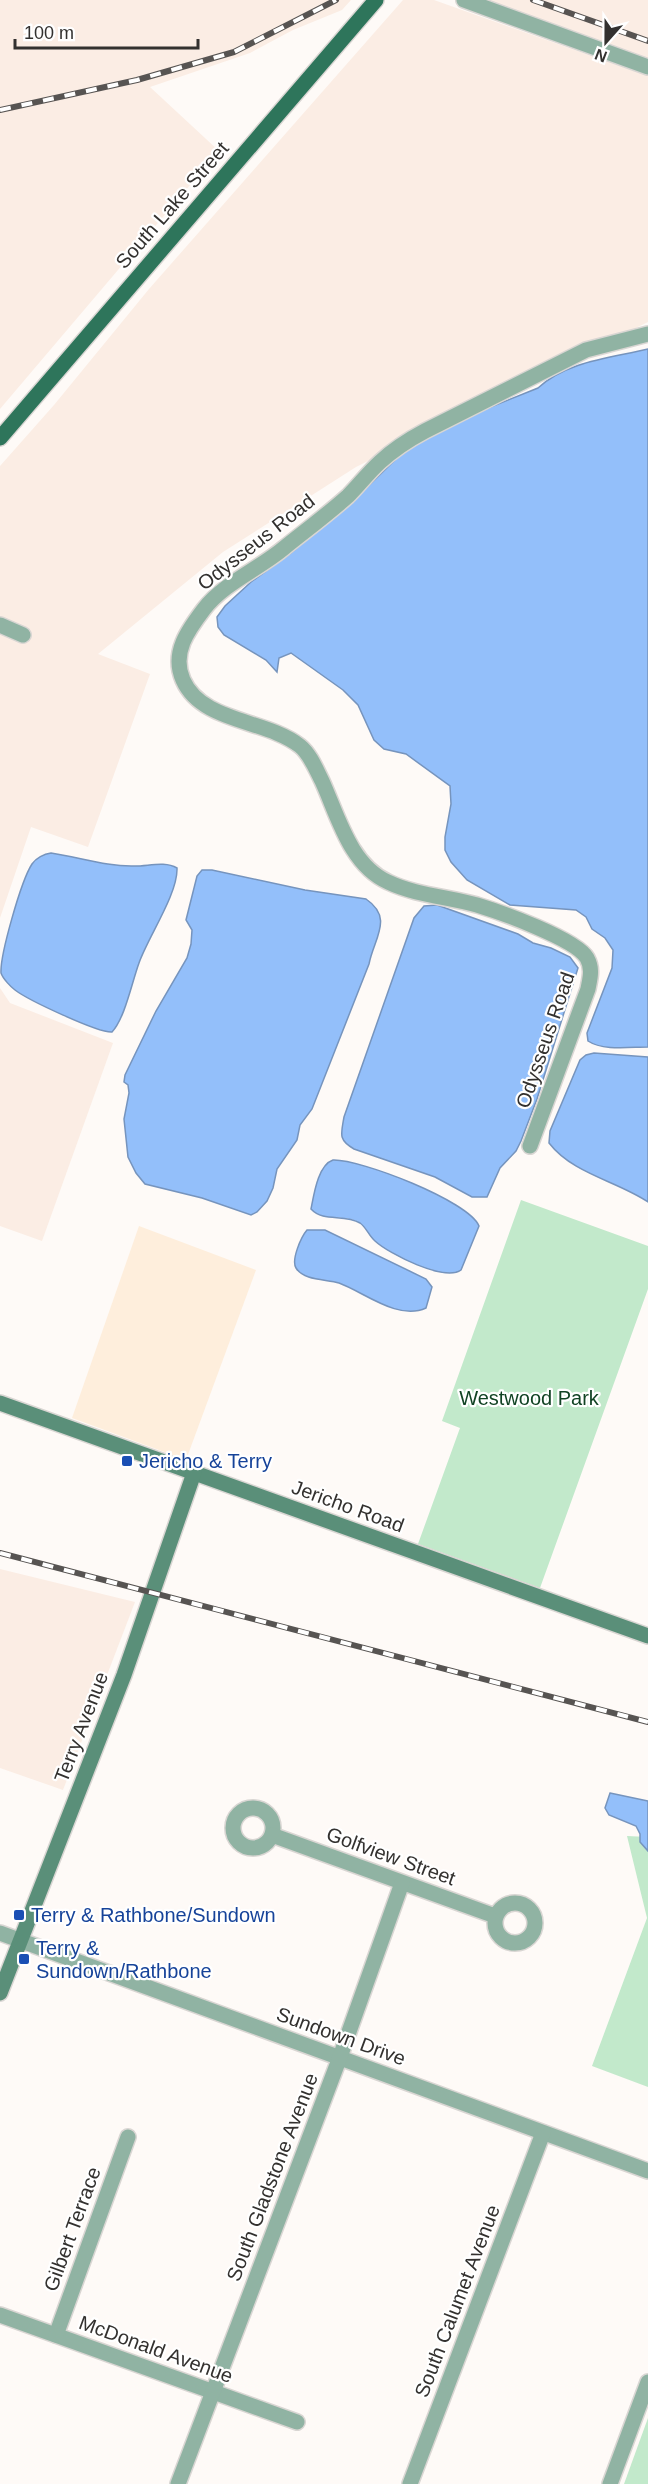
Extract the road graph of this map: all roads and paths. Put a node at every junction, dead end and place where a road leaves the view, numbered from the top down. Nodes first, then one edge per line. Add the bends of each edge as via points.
1 (376, 0) edge
2 (464, 0) edge
3 (648, 67) edge
4 (648, 334) edge
5 (0, 438) edge
6 (0, 625) edge
7 (23, 635) dead end
8 (530, 1146) dead end
9 (0, 1403) edge
10 (194, 1473) junction
11 (648, 1636) edge
12 (272, 1835) dead end
13 (402, 1883) junction
14 (495, 1916) dead end
15 (0, 1933) edge
16 (20, 1940) junction
17 (0, 1994) edge
18 (340, 2057) junction
19 (543, 2133) junction
20 (128, 2137) dead end
21 (648, 2171) edge
22 (0, 2315) edge
23 (56, 2335) junction
24 (648, 2382) edge
25 (213, 2391) junction
26 (297, 2422) dead end
27 (177, 2484) edge
28 (410, 2484) edge
29 (610, 2484) edge

1 - 5 main road, South Lake Street
2 - 3 street
4 - 8 street, Odysseus Road via 586,350 399,446 348,496 214,598 181,645 179,659 184,681 199,699 227,716 265,726 302,747 314,764 352,848 372,873 388,883 479,906 545,931 587,957 591,974 588,989
6 - 7 street
9 - 10 main road, Jericho Road
10 - 11 main road, Jericho Road
10 - 16 main road, Terry Avenue via 124,1675
12 - 13 street, Golfview Street
13 - 14 street, Golfview Street
13 - 18 street, South Gladstone Avenue
15 - 16 street, Sundown Drive
16 - 17 main road, Terry Avenue
16 - 18 street, Sundown Drive
18 - 19 street, Sundown Drive
18 - 25 street, South Gladstone Avenue
19 - 21 street, Sundown Drive
19 - 28 street, South Calumet Avenue
20 - 23 street, Gilbert Terrace
22 - 23 street, McDonald Avenue
23 - 25 street, McDonald Avenue
24 - 29 street
25 - 26 street, McDonald Avenue
25 - 27 street, South Gladstone Avenue

